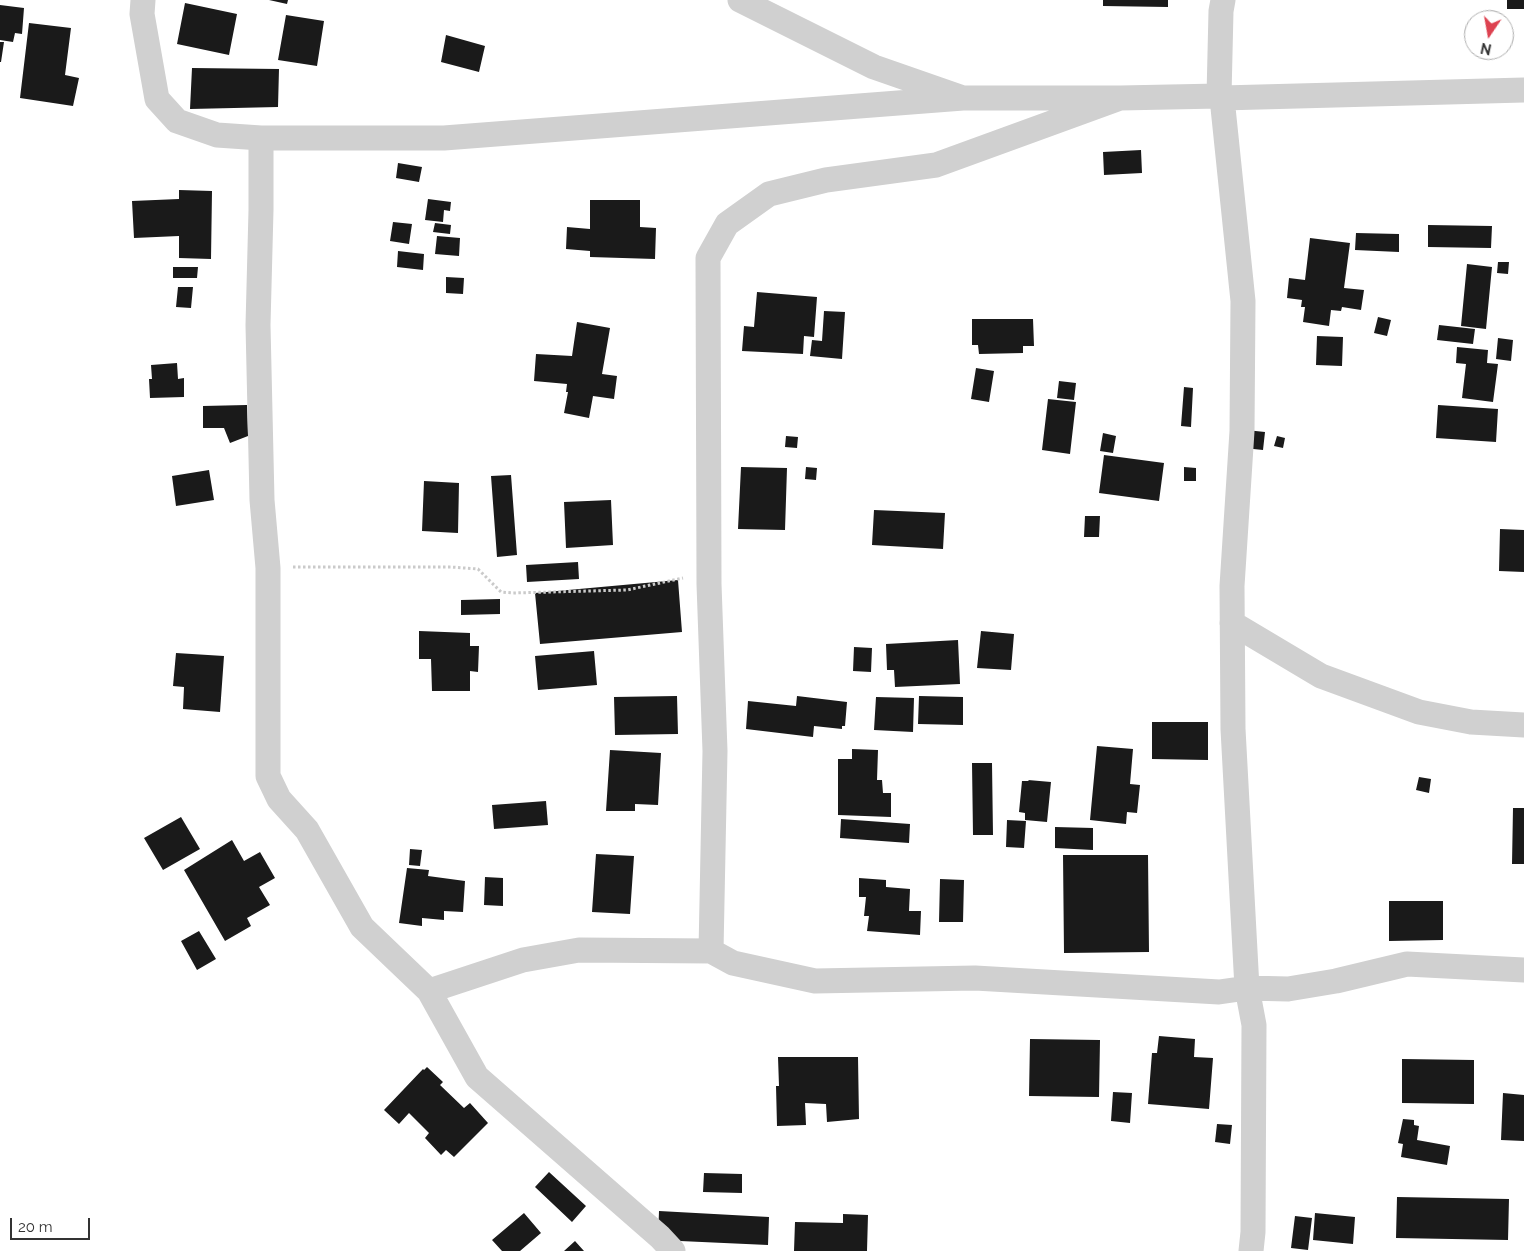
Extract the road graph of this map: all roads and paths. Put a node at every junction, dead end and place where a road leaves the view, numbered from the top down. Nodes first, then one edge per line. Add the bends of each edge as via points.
1 (143, 0) edge
2 (740, 0) edge
3 (1223, 0) edge
4 (1524, 90) edge
5 (1220, 97) junction
6 (963, 98) junction
7 (1120, 98) junction
8 (261, 138) junction
9 (709, 567) junction
10 (268, 568) junction
11 (1232, 623) junction
12 (1524, 725) edge
13 (711, 952) junction
14 (1524, 970) edge
15 (1247, 988) junction
16 (429, 991) junction
17 (673, 1251) edge
18 (1251, 1251) edge

1 - 8 street via 142,14 157,99 177,121 217,135
2 - 6 street via 874,67
3 - 5 street
4 - 5 street
5 - 7 street
5 - 11 street via 1243,301 1242,432
6 - 7 street
6 - 8 street via 444,138
7 - 9 street via 936,165 826,180 769,194 726,224 708,258
8 - 10 street via 258,325 262,500
9 - 10 path via 678,580 627,590 513,593 501,592 478,569
9 - 13 street via 715,751
10 - 16 street via 268,776 279,798 307,830 362,927
11 - 12 street via 1321,676 1419,712 1471,722
11 - 15 street via 1233,729
13 - 15 street via 733,963 815,981 975,978 1219,992
13 - 16 street via 579,950 524,960
14 - 15 street via 1407,964 1288,989
15 - 18 street via 1254,1025
16 - 17 street via 477,1077

